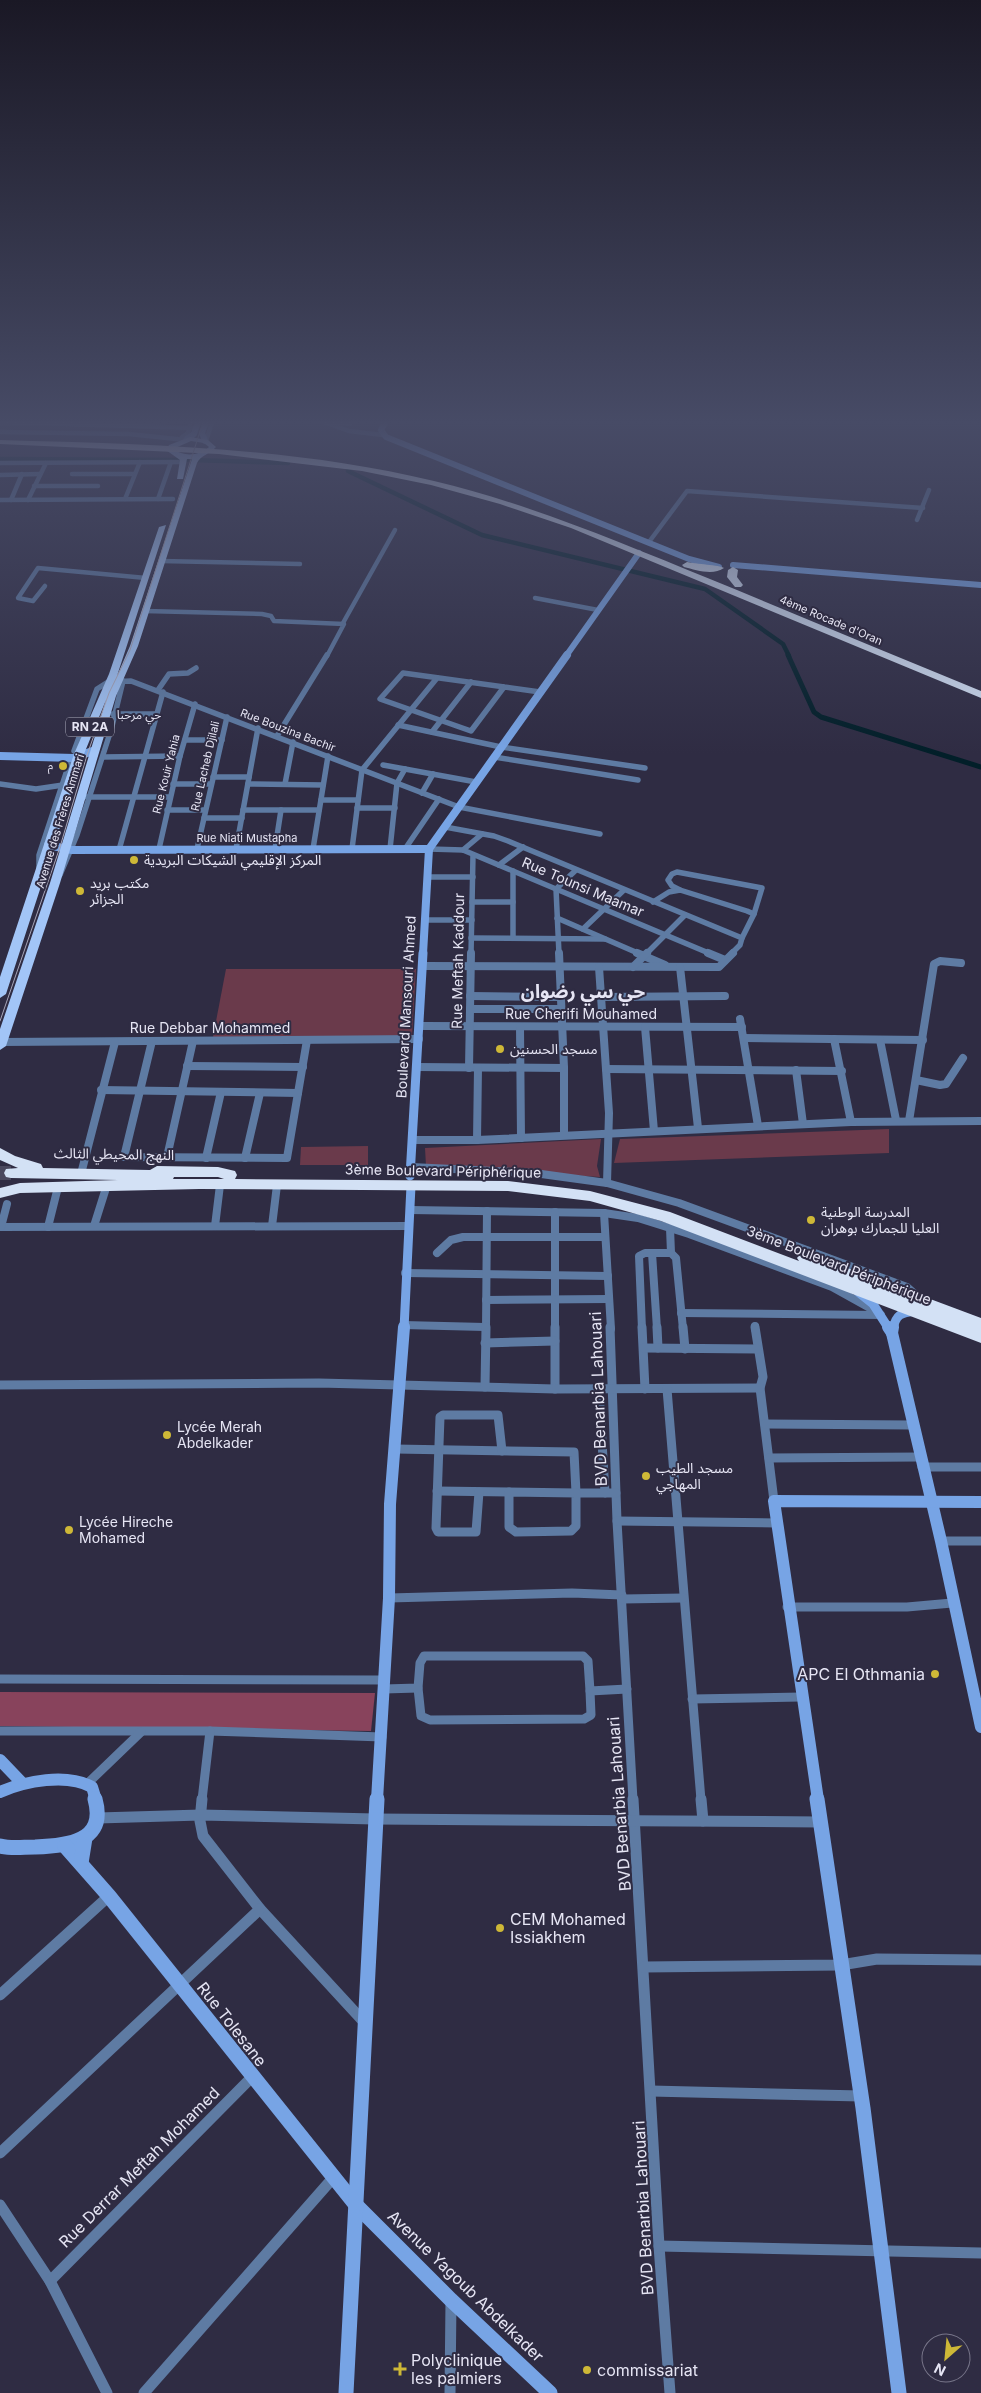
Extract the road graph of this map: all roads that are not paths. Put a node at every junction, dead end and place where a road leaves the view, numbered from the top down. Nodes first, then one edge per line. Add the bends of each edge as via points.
1 (395, 530) dead end
2 (162, 531) edge
3 (167, 531) edge
4 (582, 531) edge
5 (606, 531) edge
6 (621, 531) edge
7 (657, 531) edge
8 (649, 542) junction
9 (639, 553) junction
10 (161, 561) junction
11 (688, 562) junction
12 (300, 564) dead end
13 (720, 566) joint
14 (734, 568) junction
15 (146, 578) junction
16 (738, 585) junction
17 (981, 585) edge
18 (46, 586) dead end
19 (535, 598) dead end
20 (598, 610) junction
21 (145, 611) junction
22 (343, 623) junction
23 (196, 668) dead end
24 (437, 678) junction
25 (121, 679) junction
26 (108, 682) junction
27 (471, 682) junction
28 (981, 685) edge
29 (504, 687) junction
30 (160, 691) junction
31 (540, 692) junction
32 (981, 695) edge
33 (195, 704) junction
34 (410, 710) junction
35 (112, 714) junction
36 (156, 714) junction
37 (227, 717) junction
38 (440, 721) junction
39 (398, 725) junction
40 (453, 726) junction
41 (258, 728) junction
42 (432, 732) junction
43 (447, 735) junction
44 (277, 736) junction
45 (185, 740) junction
46 (222, 740) junction
47 (293, 742) junction
48 (502, 747) junction
49 (96, 750) junction
50 (0, 756) edge
51 (74, 756) junction
52 (144, 756) junction
53 (180, 756) junction
54 (328, 756) junction
55 (102, 757) junction
56 (494, 757) junction
57 (383, 765) dead end
58 (645, 768) dead end
59 (405, 769) junction
60 (362, 770) junction
61 (433, 774) junction
62 (213, 777) junction
63 (638, 780) dead end
64 (249, 781) junction
65 (476, 782) junction
66 (398, 783) junction
67 (0, 784) edge
68 (173, 784) junction
69 (211, 784) junction
70 (285, 784) junction
71 (323, 784) junction
72 (63, 785) junction
73 (422, 793) junction
74 (85, 797) junction
75 (170, 797) junction
76 (132, 798) junction
77 (439, 799) junction
78 (321, 800) junction
79 (358, 800) junction
80 (459, 807) junction
81 (357, 808) junction
82 (395, 808) junction
83 (167, 810) junction
84 (205, 810) junction
85 (243, 810) junction
86 (281, 810) junction
87 (320, 810) junction
88 (204, 818) junction
89 (242, 818) junction
90 (445, 827) junction
91 (482, 834) junction
92 (600, 834) dead end
93 (48, 845) junction
94 (523, 847) junction
95 (68, 849) junction
96 (197, 849) junction
97 (236, 849) junction
98 (275, 849) junction
99 (313, 849) junction
100 (352, 849) junction
101 (390, 849) junction
102 (405, 849) junction
103 (429, 849) junction
104 (119, 850) junction
105 (159, 850) junction
106 (463, 850) junction
107 (473, 855) junction
108 (499, 865) junction
109 (576, 870) junction
110 (513, 872) junction
111 (39, 874) junction
112 (427, 877) junction
113 (473, 877) junction
114 (556, 889) junction
115 (624, 890) junction
116 (680, 890) junction
117 (472, 902) junction
118 (513, 902) junction
119 (653, 902) junction
120 (604, 910) junction
121 (754, 914) junction
122 (684, 915) junction
123 (557, 918) junction
124 (424, 920) junction
125 (472, 920) junction
126 (582, 929) junction
127 (665, 935) junction
128 (471, 938) junction
129 (513, 938) junction
130 (742, 938) junction
131 (558, 939) junction
132 (605, 939) junction
133 (643, 955) junction
134 (725, 960) junction
135 (961, 963) dead end
136 (423, 966) junction
137 (471, 966) junction
138 (559, 966) junction
139 (599, 966) junction
140 (633, 967) junction
141 (669, 967) junction
142 (680, 967) junction
143 (0, 994) edge
144 (470, 996) junction
145 (683, 996) junction
146 (726, 996) dead end
147 (560, 997) junction
148 (601, 997) junction
149 (470, 1009) junction
150 (560, 1009) junction
151 (740, 1019) dead end
152 (420, 1026) junction
153 (687, 1026) junction
154 (470, 1027) junction
155 (561, 1027) junction
156 (602, 1027) junction
157 (645, 1027) junction
158 (742, 1027) junction
159 (520, 1028) junction
160 (744, 1038) junction
161 (834, 1039) junction
162 (307, 1040) junction
163 (419, 1040) junction
164 (880, 1040) junction
165 (923, 1040) junction
166 (152, 1041) junction
167 (193, 1041) junction
168 (115, 1042) junction
169 (0, 1044) edge
170 (963, 1058) dead end
171 (187, 1066) junction
172 (303, 1067) junction
173 (417, 1067) junction
174 (468, 1068) junction
175 (478, 1068) junction
176 (521, 1068) junction
177 (564, 1068) junction
178 (606, 1069) junction
179 (648, 1069) junction
180 (692, 1070) junction
181 (750, 1070) junction
182 (796, 1070) junction
183 (842, 1071) junction
184 (916, 1080) junction
185 (101, 1090) junction
186 (140, 1090) junction
187 (181, 1091) junction
188 (221, 1092) junction
189 (260, 1093) junction
190 (298, 1094) junction
191 (896, 1120) junction
192 (909, 1121) junction
193 (981, 1121) edge
194 (851, 1122) junction
195 (803, 1124) junction
196 (758, 1126) junction
197 (698, 1128) junction
198 (654, 1130) junction
199 (610, 1133) junction
200 (564, 1136) junction
201 (522, 1138) junction
202 (414, 1140) junction
203 (478, 1140) junction
204 (0, 1154) edge
205 (167, 1157) junction
206 (206, 1158) junction
207 (245, 1158) junction
208 (82, 1170) junction
209 (7, 1177) edge
210 (411, 1177) junction
211 (225, 1180) junction
212 (607, 1183) junction
213 (181, 1184) junction
214 (278, 1185) junction
215 (58, 1187) junction
216 (106, 1188) junction
217 (4, 1198) edge
218 (410, 1210) junction
219 (487, 1211) junction
220 (555, 1212) junction
221 (604, 1213) junction
222 (48, 1226) junction
223 (94, 1226) junction
224 (215, 1226) junction
225 (272, 1226) junction
226 (409, 1226) junction
227 (0, 1227) edge
228 (670, 1228) junction
229 (487, 1237) junction
230 (555, 1237) junction
231 (605, 1237) junction
232 (437, 1253) dead end
233 (652, 1253) junction
234 (671, 1253) junction
235 (405, 1273) junction
236 (486, 1274) junction
237 (554, 1275) junction
238 (608, 1276) junction
239 (852, 1287) junction
240 (609, 1299) junction
241 (486, 1300) junction
242 (554, 1300) junction
243 (920, 1307) junction
244 (681, 1313) junction
245 (881, 1315) junction
246 (403, 1325) junction
247 (949, 1325) junction
248 (981, 1325) edge
249 (755, 1326) dead end
250 (485, 1327) junction
251 (892, 1333) junction
252 (981, 1337) edge
253 (555, 1341) junction
254 (485, 1343) junction
255 (981, 1343) edge
256 (644, 1348) junction
257 (658, 1348) junction
258 (684, 1348) junction
259 (758, 1349) junction
260 (401, 1384) junction
261 (0, 1385) edge
262 (485, 1388) junction
263 (760, 1388) junction
264 (645, 1389) junction
265 (667, 1389) junction
266 (555, 1390) junction
267 (599, 1390) junction
268 (614, 1390) junction
269 (765, 1424) junction
270 (912, 1425) junction
271 (395, 1449) junction
272 (437, 1450) junction
273 (502, 1451) junction
274 (769, 1458) junction
275 (921, 1462) junction
276 (981, 1467) edge
277 (437, 1491) junction
278 (479, 1492) junction
279 (509, 1492) junction
280 (576, 1493) junction
281 (605, 1493) junction
282 (616, 1493) junction
283 (774, 1501) junction
284 (981, 1502) edge
285 (931, 1503) junction
286 (617, 1521) junction
287 (679, 1522) junction
288 (777, 1523) junction
289 (941, 1541) junction
290 (981, 1541) edge
291 (622, 1597) junction
292 (389, 1598) junction
293 (683, 1598) junction
294 (952, 1603) junction
295 (787, 1607) junction
296 (0, 1679) edge
297 (384, 1685) junction
298 (418, 1688) junction
299 (627, 1689) junction
300 (590, 1691) junction
301 (801, 1697) junction
302 (692, 1698) junction
303 (981, 1727) edge
304 (0, 1731) edge
305 (210, 1731) junction
306 (141, 1732) junction
307 (382, 1737) junction
308 (3, 1764) edge
309 (22, 1783) junction
310 (88, 1783) junction
311 (0, 1791) edge
312 (201, 1815) junction
313 (98, 1818) junction
314 (375, 1819) junction
315 (636, 1821) junction
316 (703, 1821) junction
317 (821, 1822) junction
318 (85, 1838) junction
319 (65, 1846) junction
320 (2, 1848) edge
321 (81, 1863) junction
322 (109, 1896) junction
323 (260, 1909) junction
324 (981, 1960) edge
325 (842, 1965) junction
326 (644, 1967) junction
327 (179, 1984) junction
328 (0, 1995) edge
329 (365, 2023) junction
330 (252, 2077) junction
331 (651, 2091) junction
332 (861, 2096) junction
333 (0, 2153) edge
334 (333, 2178) junction
335 (356, 2205) junction
336 (0, 2206) edge
337 (659, 2246) junction
338 (883, 2252) junction
339 (981, 2254) edge
340 (50, 2280) junction
341 (451, 2300) junction
342 (108, 2393) edge
343 (144, 2393) edge
344 (346, 2393) edge
345 (450, 2393) edge
346 (550, 2393) edge
347 (670, 2393) edge
348 (899, 2393) edge

1 - 22 street
2 - 15 main road, Avenue des Frères Ammari / RN 2A
3 - 10 main road, Avenue des Frères Ammari / RN 2A
4 - 9 highway, 4ème Rocade d'Oran
5 - 11 highway, 4ème Rocade d'Oran
6 - 8 main road
7 - 8 street
8 - 11 main road
9 - 20 main road
9 - 32 highway, 4ème Rocade d'Oran
10 - 12 street
10 - 21 main road, Avenue des Frères Ammari / RN 2A
11 - 13 highway via 704,569
11 - 16 highway, 4ème Rocade d'Oran
13 - 14 main road via 726,571
14 - 16 highway via 732,577
14 - 17 main road
15 - 18 street via 38,568 18,598 33,601
15 - 26 main road, Avenue des Frères Ammari / RN 2A
16 - 28 highway, 4ème Rocade d'Oran
19 - 20 street
20 - 31 main road
21 - 22 street via 262,614 276,621
21 - 25 main road, Avenue des Frères Ammari / RN 2A
22 - 44 street via 323,663
23 - 30 street via 188,673 169,674
24 - 27 street
24 - 34 street
24 - 34 street via 403,673 380,700
25 - 26 street, Rue Bouzina Bachir
25 - 30 street, Rue Bouzina Bachir
25 - 35 main road, Avenue des Frères Ammari / RN 2A
26 - 51 main road, Avenue des Frères Ammari / RN 2A
27 - 29 street
27 - 38 street
29 - 31 street
29 - 40 street via 471,731
30 - 33 street, Rue Bouzina Bachir
30 - 36 street
31 - 48 main road
33 - 37 street, Rue Bouzina Bachir
33 - 45 street, Rue Kouir Yahia
34 - 38 street
34 - 39 street
35 - 36 street
35 - 49 main road, Avenue des Frères Ammari / RN 2A
35 - 55 street
36 - 52 street
37 - 41 street, Rue Bouzina Bachir
37 - 46 street, Rue Lacheb Djilali
38 - 40 street
38 - 42 street
39 - 42 street
39 - 60 street
40 - 43 street
41 - 44 street, Rue Bouzina Bachir
41 - 64 street
42 - 43 street
43 - 48 street
44 - 47 street, Rue Bouzina Bachir
45 - 46 street
45 - 53 street, Rue Kouir Yahia
46 - 62 street, Rue Lacheb Djilali
47 - 54 street, Rue Bouzina Bachir
47 - 70 street
48 - 56 main road
48 - 58 street
49 - 51 main road
49 - 74 main road, Avenue des Frères Ammari / RN 2A
50 - 51 main road
51 - 72 street
51 - 93 main road, Avenue des Frères Ammari / RN 2A
52 - 53 street
52 - 55 street
52 - 76 street
53 - 68 street, Rue Kouir Yahia
54 - 60 street, Rue Bouzina Bachir
54 - 71 street
55 - 74 street
56 - 63 street
56 - 65 main road
57 - 59 street
59 - 61 street
59 - 66 street
60 - 66 street, Rue Bouzina Bachir
60 - 79 street
61 - 65 street
61 - 73 street
62 - 64 street
62 - 69 street, Rue Lacheb Djilali
64 - 70 street
64 - 85 street
65 - 80 main road
66 - 73 street, Rue Bouzina Bachir
66 - 82 street
67 - 72 street via 36,788
68 - 69 street
68 - 75 street, Rue Kouir Yahia
69 - 84 street, Rue Lacheb Djilali
70 - 71 street
71 - 78 street
72 - 111 street via 38,855
73 - 77 street, Rue Bouzina Bachir
74 - 76 street
74 - 95 main road, Avenue des Frères Ammari / RN 2A
75 - 76 street
75 - 83 street, Rue Kouir Yahia
76 - 104 street
77 - 80 street, Rue Bouzina Bachir
77 - 102 street
78 - 79 street
78 - 87 street
79 - 81 street
80 - 90 main road
80 - 92 street, Rue Bouzina Bachir
81 - 82 street
81 - 100 street
82 - 101 street
83 - 84 street
83 - 105 street, Rue Kouir Yahia
84 - 88 street, Rue Lacheb Djilali
85 - 86 street
85 - 89 street
86 - 87 street
86 - 98 street
87 - 99 street
88 - 89 street
88 - 96 street, Rue Lacheb Djilali
89 - 97 street
90 - 91 street
90 - 103 main road
91 - 94 street
91 - 106 street
93 - 95 main road, Rue Niati Mustapha
93 - 111 main road, Avenue des Frères Ammari / RN 2A
94 - 108 street
94 - 109 street
95 - 104 main road, Rue Niati Mustapha
95 - 169 main road, Avenue des Frères Ammari / RN 2A
96 - 97 main road, Rue Niati Mustapha
96 - 105 main road, Rue Niati Mustapha
97 - 98 main road, Rue Niati Mustapha
98 - 99 main road, Rue Niati Mustapha
99 - 100 main road, Rue Niati Mustapha
100 - 101 main road, Rue Niati Mustapha
101 - 102 main road, Rue Niati Mustapha
102 - 103 main road, Rue Niati Mustapha
103 - 106 street, Rue Tounsi Maamar
103 - 112 main road, Boulevard Mansouri Ahmed
104 - 105 main road, Rue Niati Mustapha
106 - 107 street, Rue Tounsi Maamar
107 - 108 street, Rue Tounsi Maamar
107 - 113 street, Rue Meftah Kaddour
108 - 110 street, Rue Tounsi Maamar
109 - 114 street
109 - 115 street
110 - 114 street, Rue Tounsi Maamar
110 - 118 street
111 - 143 main road, Avenue des Frères Ammari / RN 2A
112 - 113 street
112 - 124 main road, Boulevard Mansouri Ahmed
113 - 117 street, Rue Meftah Kaddour
114 - 120 street, Rue Tounsi Maamar
114 - 123 street
115 - 119 street
115 - 120 street
116 - 119 street via 669,892
116 - 121 street
116 - 121 street via 668,880 677,872 762,888
117 - 118 street
117 - 125 street, Rue Meftah Kaddour
118 - 129 street
119 - 122 street
120 - 126 street
120 - 127 street, Rue Tounsi Maamar
121 - 130 street
122 - 127 street
122 - 130 street
123 - 126 street
123 - 131 street
124 - 125 street
124 - 136 main road, Boulevard Mansouri Ahmed
125 - 128 street, Rue Meftah Kaddour
126 - 132 street
127 - 133 street
127 - 134 street, Rue Tounsi Maamar
128 - 129 street
128 - 137 street, Rue Meftah Kaddour
129 - 131 street
130 - 134 street via 740,945
131 - 132 street
131 - 138 street
132 - 133 street
133 - 140 street
133 - 141 street
134 - 142 street via 719,967
135 - 165 street via 948,960 934,964
136 - 137 street
136 - 152 main road, Boulevard Mansouri Ahmed
137 - 138 street
137 - 144 street, Rue Meftah Kaddour
138 - 139 street
138 - 147 street
139 - 140 street
139 - 148 street
140 - 141 street
141 - 142 street
142 - 145 street
144 - 147 street
144 - 149 street, Rue Meftah Kaddour
145 - 146 street
145 - 148 street
145 - 153 street
147 - 150 street
148 - 156 street
149 - 150 street
149 - 154 street, Rue Meftah Kaddour
150 - 155 street
151 - 158 street
152 - 154 street, Rue Cherifi Mouhamed
152 - 163 main road, Boulevard Mansouri Ahmed
153 - 157 street, Rue Cherifi Mouhamed
153 - 158 street, Rue Cherifi Mouhamed
153 - 180 street
154 - 159 street, Rue Cherifi Mouhamed
154 - 174 street, Rue Meftah Kaddour
155 - 156 street, Rue Cherifi Mouhamed
155 - 159 street, Rue Cherifi Mouhamed
155 - 177 street
156 - 157 street, Rue Cherifi Mouhamed
156 - 178 street
157 - 179 street
158 - 160 street
159 - 176 street
160 - 161 street
160 - 181 street
161 - 164 street
161 - 183 street
162 - 163 street, Rue Debbar Mohammed
162 - 167 street, Rue Debbar Mohammed
162 - 172 street
163 - 173 main road, Boulevard Mansouri Ahmed
164 - 165 street
164 - 191 street
165 - 184 street
166 - 167 street, Rue Debbar Mohammed
166 - 168 street, Rue Debbar Mohammed
166 - 186 street
167 - 171 street
168 - 169 street, Rue Debbar Mohammed
168 - 185 street
170 - 184 street via 946,1084
171 - 172 street
171 - 187 street
172 - 190 street
173 - 174 street
173 - 202 main road, Boulevard Mansouri Ahmed
174 - 175 street
175 - 176 street
175 - 203 street
176 - 177 street
176 - 201 street
177 - 200 street
178 - 179 street
178 - 199 street
179 - 180 street
179 - 198 street
180 - 181 street
180 - 197 street
181 - 182 street
181 - 196 street
182 - 183 street
182 - 195 street
183 - 194 street
184 - 192 street
185 - 186 street
185 - 208 street
186 - 187 street
186 - 205 street via 124,1157
187 - 188 street
187 - 205 street
188 - 189 street
188 - 206 street
189 - 190 street
189 - 207 street
190 - 207 street via 287,1158
191 - 192 street
191 - 194 street
192 - 193 street
194 - 195 street
195 - 196 street
196 - 197 street
197 - 198 street
198 - 199 street
199 - 200 street
199 - 212 street
200 - 201 street
201 - 203 street
202 - 203 street
202 - 210 main road, Boulevard Mansouri Ahmed
204 - 208 highway, النهج المحيطي الثالث via 22,1165
204 - 209 highway
205 - 206 street
206 - 207 street
208 - 211 highway, النهج المحيطي الثالث via 218,1172
209 - 211 highway, 3ème Boulevard Périphérique
209 - 213 highway, النهج المحيطي الثالث
210 - 211 highway, 3ème Boulevard Périphérique
210 - 212 street via 534,1173
210 - 214 highway, 3ème Boulevard Périphérique
210 - 218 main road, Boulevard Mansouri Ahmed
210 - 239 highway, 3ème Boulevard Périphérique via 536,1188 617,1202 665,1216
210 - 243 highway, 3ème Boulevard Périphérique via 514,1177 611,1190 664,1205
211 - 213 highway, 3ème Boulevard Périphérique
211 - 214 highway, 3ème Boulevard Périphérique
211 - 224 street
212 - 243 street via 679,1203 907,1287 914,1291
213 - 216 highway, 3ème Boulevard Périphérique
214 - 225 street
215 - 216 highway, 3ème Boulevard Périphérique
215 - 217 highway, 3ème Boulevard Périphérique via 20,1188
215 - 222 street
216 - 223 street
217 - 227 street
218 - 219 street
218 - 226 main road, Boulevard Mansouri Ahmed
219 - 220 street
219 - 229 street
220 - 221 street
220 - 230 street
221 - 228 street via 638,1218
221 - 231 street, BVD Benarbia Lahouari
222 - 223 street
222 - 227 street
223 - 224 street
224 - 225 street
225 - 226 street
226 - 235 main road, Boulevard Mansouri Ahmed
228 - 234 street
228 - 245 street via 832,1287
229 - 230 street
229 - 232 street via 451,1240
229 - 236 street
230 - 231 street
230 - 237 street
231 - 238 street, BVD Benarbia Lahouari
233 - 234 street
233 - 256 street via 639,1256
233 - 257 street
234 - 244 street via 676,1258
235 - 236 street
235 - 246 main road, Boulevard Mansouri Ahmed
236 - 237 street
236 - 241 street
237 - 238 street
237 - 242 street
238 - 240 street, BVD Benarbia Lahouari
239 - 243 highway, 3ème Boulevard Périphérique
239 - 245 main road
240 - 242 street
240 - 268 street, BVD Benarbia Lahouari
241 - 242 street
241 - 250 street
242 - 253 street
243 - 247 highway, 3ème Boulevard Périphérique
243 - 248 highway, 3ème Boulevard Périphérique
243 - 251 main road via 895,1318
244 - 245 street
244 - 258 street
245 - 251 main road
246 - 250 street
246 - 260 main road, Boulevard Mansouri Ahmed
247 - 252 highway, 3ème Boulevard Périphérique
247 - 255 street
249 - 259 street
250 - 254 street
251 - 270 main road
253 - 254 street
253 - 266 street
254 - 262 street
256 - 257 street
256 - 264 street
257 - 258 street
258 - 259 street
259 - 263 street via 763,1378
260 - 261 street
260 - 262 street
260 - 271 main road, Boulevard Mansouri Ahmed
262 - 266 street
263 - 265 street
263 - 269 street
264 - 265 street
264 - 268 street
265 - 287 street
266 - 267 street
267 - 268 street
267 - 281 street
268 - 282 street, BVD Benarbia Lahouari
269 - 270 street
269 - 274 street
270 - 275 main road
271 - 272 street
271 - 292 main road, Boulevard Mansouri Ahmed via 390,1504
272 - 273 street
272 - 273 street via 442,1414 498,1415
272 - 277 street
273 - 280 street via 574,1452
274 - 275 street
274 - 283 street
275 - 276 street
275 - 285 main road
277 - 278 street
277 - 278 street via 438,1532 476,1532
278 - 279 street
279 - 280 street
279 - 280 street via 509,1527 516,1532 573,1530 576,1526
280 - 281 street
281 - 282 street
282 - 286 street, BVD Benarbia Lahouari
283 - 285 main road
283 - 288 main road
284 - 285 main road
285 - 289 main road
286 - 287 street
286 - 291 street, BVD Benarbia Lahouari
287 - 288 street
287 - 293 street
288 - 295 main road
289 - 290 street
289 - 294 main road
291 - 292 street via 572,1593
291 - 293 street
291 - 299 street, BVD Benarbia Lahouari
292 - 297 main road, Boulevard Mansouri Ahmed
293 - 302 street
294 - 295 street via 907,1607
294 - 303 main road
295 - 301 main road
296 - 297 street
297 - 298 street
297 - 307 main road, Boulevard Mansouri Ahmed
298 - 300 street via 421,1716 430,1720 588,1718 591,1715
298 - 300 street via 420,1663 424,1656 577,1656 588,1661
299 - 300 street
299 - 315 street, BVD Benarbia Lahouari
301 - 302 street
301 - 317 main road
302 - 316 street
304 - 306 street
305 - 306 street
305 - 307 street
305 - 312 street
306 - 310 street
307 - 314 main road, Boulevard Mansouri Ahmed
308 - 309 main road
308 - 311 main road
309 - 310 main road
309 - 311 main road
310 - 313 main road via 97,1801
312 - 313 street
312 - 314 street
312 - 323 street via 203,1836
313 - 318 main road
314 - 315 street
314 - 329 main road, Boulevard Mansouri Ahmed
315 - 316 street
315 - 326 street, BVD Benarbia Lahouari
316 - 317 street
317 - 325 main road
318 - 319 main road
318 - 321 main road
319 - 320 main road
319 - 321 main road, Rue Tolesane
321 - 322 main road, Rue Tolesane
322 - 327 main road, Rue Tolesane
322 - 328 street
323 - 327 street
323 - 329 street
324 - 325 street via 877,1959
325 - 326 street
325 - 332 main road
326 - 331 street, BVD Benarbia Lahouari
327 - 330 main road, Rue Tolesane
327 - 333 street
329 - 335 main road, Boulevard Mansouri Ahmed
330 - 334 main road, Rue Tolesane
330 - 340 street, Rue Derrar Meftah Mohamed
331 - 332 street
331 - 337 street, BVD Benarbia Lahouari
332 - 338 main road
334 - 335 main road, Rue Tolesane
334 - 343 street
335 - 341 main road, Avenue Yagoub Abdelkader
335 - 344 main road, Boulevard Mansouri Ahmed
336 - 340 street
337 - 338 street
337 - 347 street, BVD Benarbia Lahouari
338 - 339 street
338 - 348 main road
340 - 342 street
341 - 345 street
341 - 346 main road, Avenue Yagoub Abdelkader

